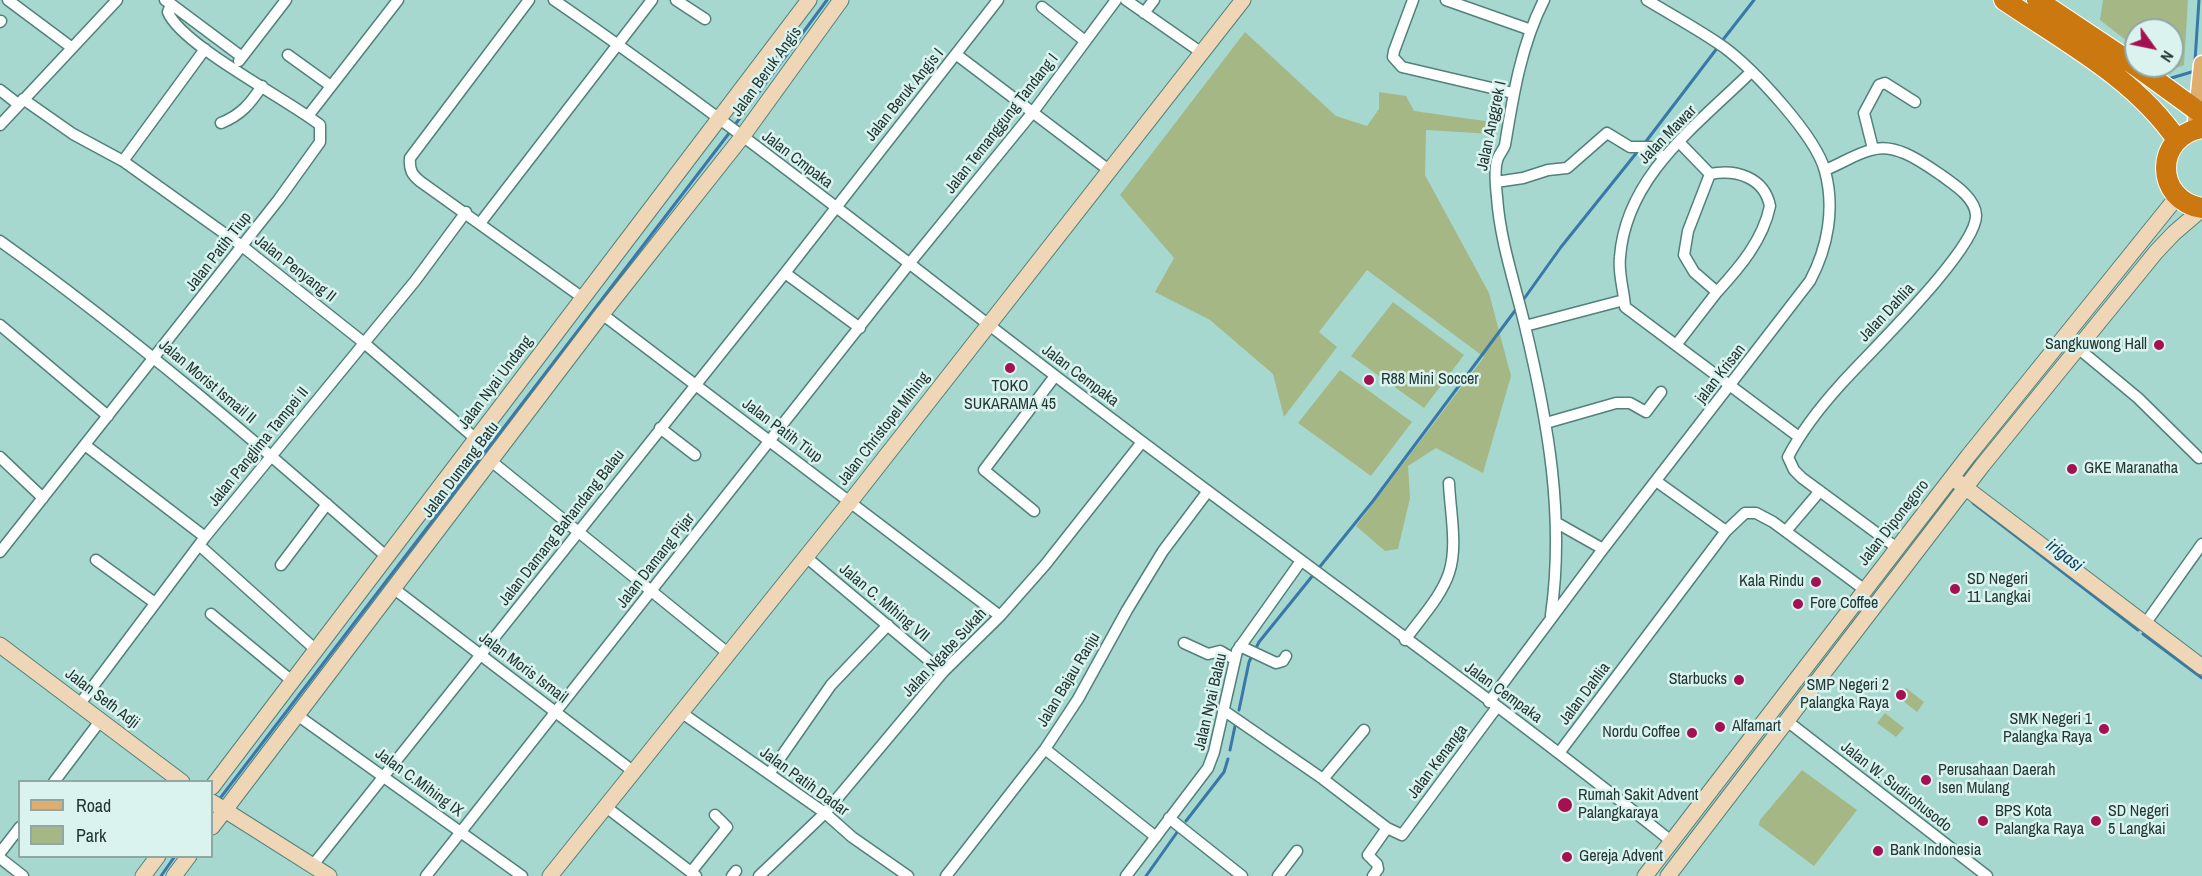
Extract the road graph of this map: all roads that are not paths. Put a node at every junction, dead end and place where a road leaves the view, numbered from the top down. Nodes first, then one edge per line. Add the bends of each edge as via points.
1 (8, 0) edge
2 (117, 0) edge
3 (286, 0) edge
4 (399, 0) edge
5 (529, 0) edge
6 (554, 0) edge
7 (652, 0) edge
8 (676, 0) edge
9 (809, 0) edge
10 (841, 0) edge
11 (998, 0) edge
12 (1116, 0) edge
13 (1126, 0) edge
14 (1154, 0) edge
15 (1242, 0) edge
16 (1413, 0) edge
17 (1446, 0) edge
18 (1544, 0) edge
19 (1647, 0) edge
20 (2004, 0) edge
21 (2037, 0) edge
22 (168, 2) edge
23 (1042, 7) dead end
24 (1144, 13) junction
25 (705, 19) dead end
26 (1531, 30) junction
27 (1085, 41) junction
28 (619, 45) junction
29 (71, 47) junction
30 (205, 49) junction
31 (1202, 53) junction
32 (288, 55) dead end
33 (957, 55) junction
34 (242, 57) junction
35 (2124, 58) edge
36 (2202, 63) edge
37 (234, 68) junction
38 (1751, 72) junction
39 (2124, 77) edge
40 (2147, 78) edge
41 (2121, 80) junction
42 (331, 86) junction
43 (262, 87) junction
44 (0, 90) edge
45 (1513, 93) junction
46 (20, 102) junction
47 (1915, 102) dead end
48 (1033, 112) junction
49 (308, 116) junction
50 (721, 120) junction
51 (221, 123) dead end
52 (0, 125) edge
53 (2195, 125) edge
54 (740, 135) junction
55 (1679, 142) junction
56 (1873, 149) junction
57 (1664, 158) junction
58 (123, 161) junction
59 (1825, 170) junction
60 (1110, 171) junction
61 (1710, 174) junction
62 (1496, 182) junction
63 (2177, 197) junction
64 (834, 207) junction
65 (2202, 209) edge
66 (466, 212) junction
67 (481, 222) junction
68 (0, 241) edge
69 (242, 246) junction
70 (909, 264) junction
71 (785, 273) junction
72 (1717, 292) junction
73 (583, 298) junction
74 (1624, 300) junction
75 (602, 314) junction
76 (1523, 321) junction
77 (0, 325) edge
78 (989, 326) junction
79 (860, 328) junction
80 (363, 342) junction
81 (1676, 345) junction
82 (2079, 349) junction
83 (155, 357) junction
84 (1055, 376) junction
85 (695, 384) junction
86 (1731, 387) junction
87 (1661, 392) dead end
88 (108, 416) junction
89 (1546, 423) junction
90 (660, 428) junction
91 (1799, 437) junction
92 (476, 439) junction
93 (771, 441) junction
94 (1142, 441) junction
95 (85, 445) junction
96 (695, 454) dead end
97 (272, 456) junction
98 (0, 457) edge
99 (2199, 458) dead end
100 (490, 460) junction
101 (1953, 477) junction
102 (1656, 481) junction
103 (1449, 483) dead end
104 (1966, 487) junction
105 (1208, 491) junction
106 (1820, 491) junction
107 (43, 498) junction
108 (850, 502) junction
109 (327, 504) junction
110 (1034, 511) dead end
111 (1557, 523) junction
112 (1726, 531) junction
113 (1786, 531) junction
114 (578, 532) junction
115 (202, 541) junction
116 (2202, 544) edge
117 (1897, 548) junction
118 (1603, 549) junction
119 (0, 552) edge
120 (387, 557) junction
121 (806, 557) junction
122 (96, 561) dead end
123 (281, 565) dead end
124 (1309, 566) junction
125 (393, 588) junction
126 (653, 590) junction
127 (1865, 590) junction
128 (154, 603) junction
129 (212, 614) dead end
130 (1000, 616) junction
131 (1551, 618) junction
132 (2145, 624) junction
133 (888, 625) junction
134 (1405, 639) junction
135 (1184, 643) dead end
136 (0, 645) edge
137 (1245, 649) junction
138 (316, 650) junction
139 (729, 654) junction
140 (481, 655) junction
141 (1286, 656) dead end
142 (1234, 659) junction
143 (2202, 667) edge
144 (943, 672) junction
145 (292, 681) junction
146 (1493, 704) junction
147 (79, 705) junction
148 (556, 711) junction
149 (1229, 712) junction
150 (682, 713) junction
151 (297, 715) junction
152 (100, 720) junction
153 (1787, 721) junction
154 (1364, 730) dead end
155 (1045, 749) junction
156 (1559, 753) junction
157 (634, 772) junction
158 (769, 774) junction
159 (384, 776) junction
160 (1323, 779) junction
161 (55, 780) edge
162 (180, 780) edge
163 (213, 786) edge
164 (218, 807) edge
165 (606, 807) junction
166 (825, 813) junction
167 (715, 815) dead end
168 (1175, 822) junction
169 (213, 824) edge
170 (1387, 828) junction
171 (18, 830) edge
172 (460, 831) junction
173 (1156, 837) junction
174 (1671, 841) junction
175 (1297, 851) dead end
176 (1687, 852) junction
177 (0, 853) edge
178 (0, 858) edge
179 (156, 858) edge
180 (188, 858) edge
181 (313, 865) junction
182 (694, 874) edge
183 (430, 875) edge
184 (553, 875) edge
185 (23, 876) edge
186 (143, 876) edge
187 (174, 876) edge
188 (329, 876) edge
189 (522, 876) edge
190 (759, 876) edge
191 (908, 876) edge
192 (946, 876) edge
193 (1126, 876) edge
194 (1242, 876) edge
195 (1278, 876) edge
196 (1373, 876) edge
197 (1645, 876) edge
198 (1668, 876) edge
199 (1987, 876) edge

1 - 29 street
2 - 29 street
3 - 34 street
4 - 42 street
5 - 66 street via 410,158 412,175
6 - 28 street, Jalan Cmpaka
7 - 28 street
8 - 25 street
9 - 50 street, Jalan Nyai Undang
10 - 54 street, Jalan Beruk Angis
11 - 33 street, Jalan Beruk Angis I
12 - 27 street, Jalan Temanggung Tandang I
13 - 24 street
14 - 24 street
15 - 31 street, Jalan Christopel Mihing
16 - 45 street via 1394,51 1397,63
17 - 26 street
18 - 26 street, Jalan Anggrek I
19 - 38 street, jalan Krisan via 1724,48
20 - 41 highway
21 - 35 highway
22 - 30 street via 175,25
22 - 34 street
23 - 27 street
24 - 31 street
26 - 45 street, Jalan Anggrek I
27 - 48 street, Jalan Temanggung Tandang I
28 - 50 street, Jalan Cmpaka
28 - 67 street
29 - 46 street
30 - 37 street
30 - 58 street
31 - 60 street, Jalan Christopel Mihing
32 - 42 street
33 - 48 street
33 - 64 street, Jalan Beruk Angis I
34 - 37 street
36 - 53 main road
37 - 43 street
38 - 55 street, Jalan Mawar
38 - 59 street, jalan Krisan via 1784,106
39 - 41 highway
40 - 53 highway
41 - 53 highway via 2157,112
42 - 49 street
43 - 49 street
43 - 51 street via 242,112
44 - 46 street, Jalan Penyang II
45 - 62 street, Jalan Anggrek I
46 - 52 street
46 - 58 street, Jalan Penyang II
47 - 56 street via 1885,83 1880,85 1864,113
48 - 60 street
48 - 70 street, Jalan Temanggung Tandang I
49 - 69 street, Jalan Patih Tiup via 320,125 320,142
50 - 54 street, Jalan Cmpaka
50 - 73 street, Jalan Nyai Undang
53 - 63 highway via 2167,158 2167,179
54 - 64 street, Jalan Cmpaka
54 - 75 street, Jalan Dumang Batu
55 - 57 street, Jalan Mawar
55 - 61 street
56 - 59 street
56 - 91 street, Jalan Dahlia via 1885,148 1911,156 1957,187 1973,204 1974,227 1931,288 1841,384
57 - 62 street via 1651,147 1630,147 1605,133 1567,168
57 - 74 street, Jalan Mawar via 1643,185 1625,225 1619,267
58 - 69 street, Jalan Penyang II
59 - 86 street, jalan Krisan via 1830,214 1819,263 1810,281
60 - 78 street, Jalan Christopel Mihing
61 - 72 street via 1688,231 1684,255 1694,272
61 - 72 street via 1727,171 1748,177 1764,190 1770,206 1748,255
62 - 76 street, Jalan Anggrek I via 1501,228
63 - 65 highway
63 - 101 street, Jalan Diponegoro
64 - 70 street, Jalan Cempaka
64 - 71 street, Jalan Damang Bahandang Balau
65 - 82 street via 2156,252
66 - 67 street
66 - 80 street, Jalan Panglima Tampei II
67 - 73 street
68 - 83 street, Jalan Morist Ismail II
69 - 80 street, Jalan Penyang II
69 - 83 street, Jalan Patih Tiup
70 - 78 street, Jalan Cempaka
70 - 79 street, Jalan Damang Pijar
71 - 79 street
71 - 85 street, Jalan Damang Bahandang Balau
72 - 81 street
73 - 92 street, Jalan Nyai Undang
74 - 76 street
74 - 81 street via 1625,307
75 - 85 street, Jalan Patih Tiup
75 - 100 street, Jalan Dumang Batu
76 - 89 street
77 - 88 street
78 - 84 street, Jalan Cempaka
78 - 108 street, Jalan Christopel Mihing
79 - 93 street, Jalan Damang Pijar
80 - 92 street, Jalan Penyang II
80 - 97 street, Jalan Panglima Tampei II
81 - 86 street
82 - 99 street via 2138,398
82 - 104 street
83 - 88 street, Jalan Patih Tiup
83 - 97 street, Jalan Morist Ismail II
84 - 94 street, Jalan Cempaka
84 - 110 street via 984,470
85 - 90 street, Jalan Damang Bahandang Balau
85 - 93 street, Jalan Patih Tiup
86 - 91 street
86 - 102 street, jalan Krisan
87 - 89 street via 1646,412 1630,404 1616,403
88 - 95 street, Jalan Patih Tiup
89 - 111 street via 1556,485
90 - 96 street
90 - 114 street, Jalan Damang Bahandang Balau
91 - 106 street, Jalan Dahlia via 1788,457 1790,464
92 - 120 street, Jalan Nyai Undang
93 - 108 street, Jalan Patih Tiup
93 - 126 street, Jalan Damang Pijar
94 - 105 street, Jalan Cempaka
94 - 130 street, Jalan Ngabe Sukah
95 - 107 street, Jalan Patih Tiup
95 - 115 street
97 - 109 street, Jalan Morist Ismail II
97 - 115 street, Jalan Panglima Tampei II
98 - 107 street
100 - 114 street
100 - 125 street, Jalan Dumang Batu
101 - 104 street
101 - 117 street, Jalan Diponegoro
102 - 112 street
102 - 118 street, jalan Krisan
103 - 134 street via 1450,572
104 - 132 street
104 - 153 street
105 - 124 street, Jalan Cempaka
105 - 155 street, Jalan Bajau Ranju via 1164,551
106 - 113 street
106 - 117 street, Jalan Dahlia
107 - 119 street, Jalan Patih Tiup
108 - 121 street, Jalan Christopel Mihing
108 - 130 street, Jalan Patih Tiup
109 - 120 street, Jalan Morist Ismail II
109 - 123 street
111 - 118 street
111 - 131 street
112 - 113 street, Jalan Dahlia via 1752,512
112 - 156 street, Jalan Dahlia
113 - 127 street, Jalan Dahlia
114 - 126 street
114 - 140 street, Jalan Damang Bahandang Balau
115 - 128 street, Jalan Panglima Tampei II
115 - 138 street
116 - 132 street
117 - 127 street, Jalan Diponegoro
118 - 131 street, jalan Krisan
120 - 138 street, Jalan Nyai Undang
121 - 133 street, Jalan C. Mihing VII
121 - 139 street, Jalan Christopel Mihing
122 - 128 street
124 - 134 street, Jalan Cempaka
124 - 137 street, Jalan Nyai Balau
125 - 140 street, Jalan Moris Ismail
125 - 151 street, Jalan Dumang Batu
126 - 139 street
126 - 148 street, Jalan Damang Pijar
127 - 174 street, Jalan Diponegoro
128 - 147 street, Jalan Panglima Tampei II
129 - 145 street
130 - 144 street, Jalan Ngabe Sukah
131 - 146 street, jalan Krisan
132 - 143 street
133 - 144 street, Jalan C. Mihing VII
133 - 158 street via 831,685
134 - 146 street, Jalan Cempaka
135 - 142 street via 1208,654 1220,651
136 - 147 street, Jalan Seth Adji
137 - 141 street via 1276,663
137 - 142 street, Jalan Nyai Balau
138 - 145 street, Jalan Nyai Undang
139 - 150 street, Jalan Christopel Mihing
140 - 148 street, Jalan Moris Ismail
140 - 159 street, Jalan Damang Bahandang Balau
142 - 149 street, Jalan Nyai Balau
144 - 166 street, Jalan Ngabe Sukah
145 - 163 street, Jalan Nyai Undang
146 - 156 street, Jalan Cempaka
146 - 170 street, Jalan Kenanga via 1402,835
147 - 152 street, Jalan Seth Adji
148 - 157 street, Jalan Moris Ismail
148 - 172 street, Jalan Damang Pijar
149 - 160 street
149 - 168 street, Jalan Nyai Balau via 1212,761
150 - 157 street, Jalan Christopel Mihing
150 - 158 street, Jalan Patih Dadar
151 - 159 street, Jalan C.Mihing IX
151 - 164 street, Jalan Dumang Batu
152 - 161 street
152 - 162 street, Jalan Seth Adji
153 - 176 street
153 - 199 street, Jalan W. Sudirohusodo
154 - 160 street
155 - 173 street
155 - 192 street, Jalan Bajau Ranju
156 - 174 street, Jalan Cempaka
157 - 165 street, Jalan Christopel Mihing
158 - 166 street, Jalan Patih Dadar
159 - 172 street, Jalan C.Mihing IX
159 - 181 street, Jalan Damang Bahandang Balau
160 - 170 street
164 - 169 street, Jalan Dumang Batu
164 - 181 street
165 - 182 street
165 - 184 street, Jalan Christopel Mihing
166 - 190 street, Jalan Ngabe Sukah
166 - 191 street, Jalan Patih Dadar
167 - 182 street via 726,823 725,831
168 - 173 street, Jalan Nyai Balau
168 - 194 street
170 - 196 street via 1369,850 1368,855 1378,869
171 - 177 street
172 - 183 street, Jalan Damang Pijar
172 - 189 street, Jalan C.Mihing IX
173 - 193 street, Jalan Nyai Balau
174 - 176 street
174 - 197 street, Jalan Diponegoro
175 - 195 street
176 - 198 street
178 - 185 street
179 - 186 street
180 - 187 street
181 - 188 street

